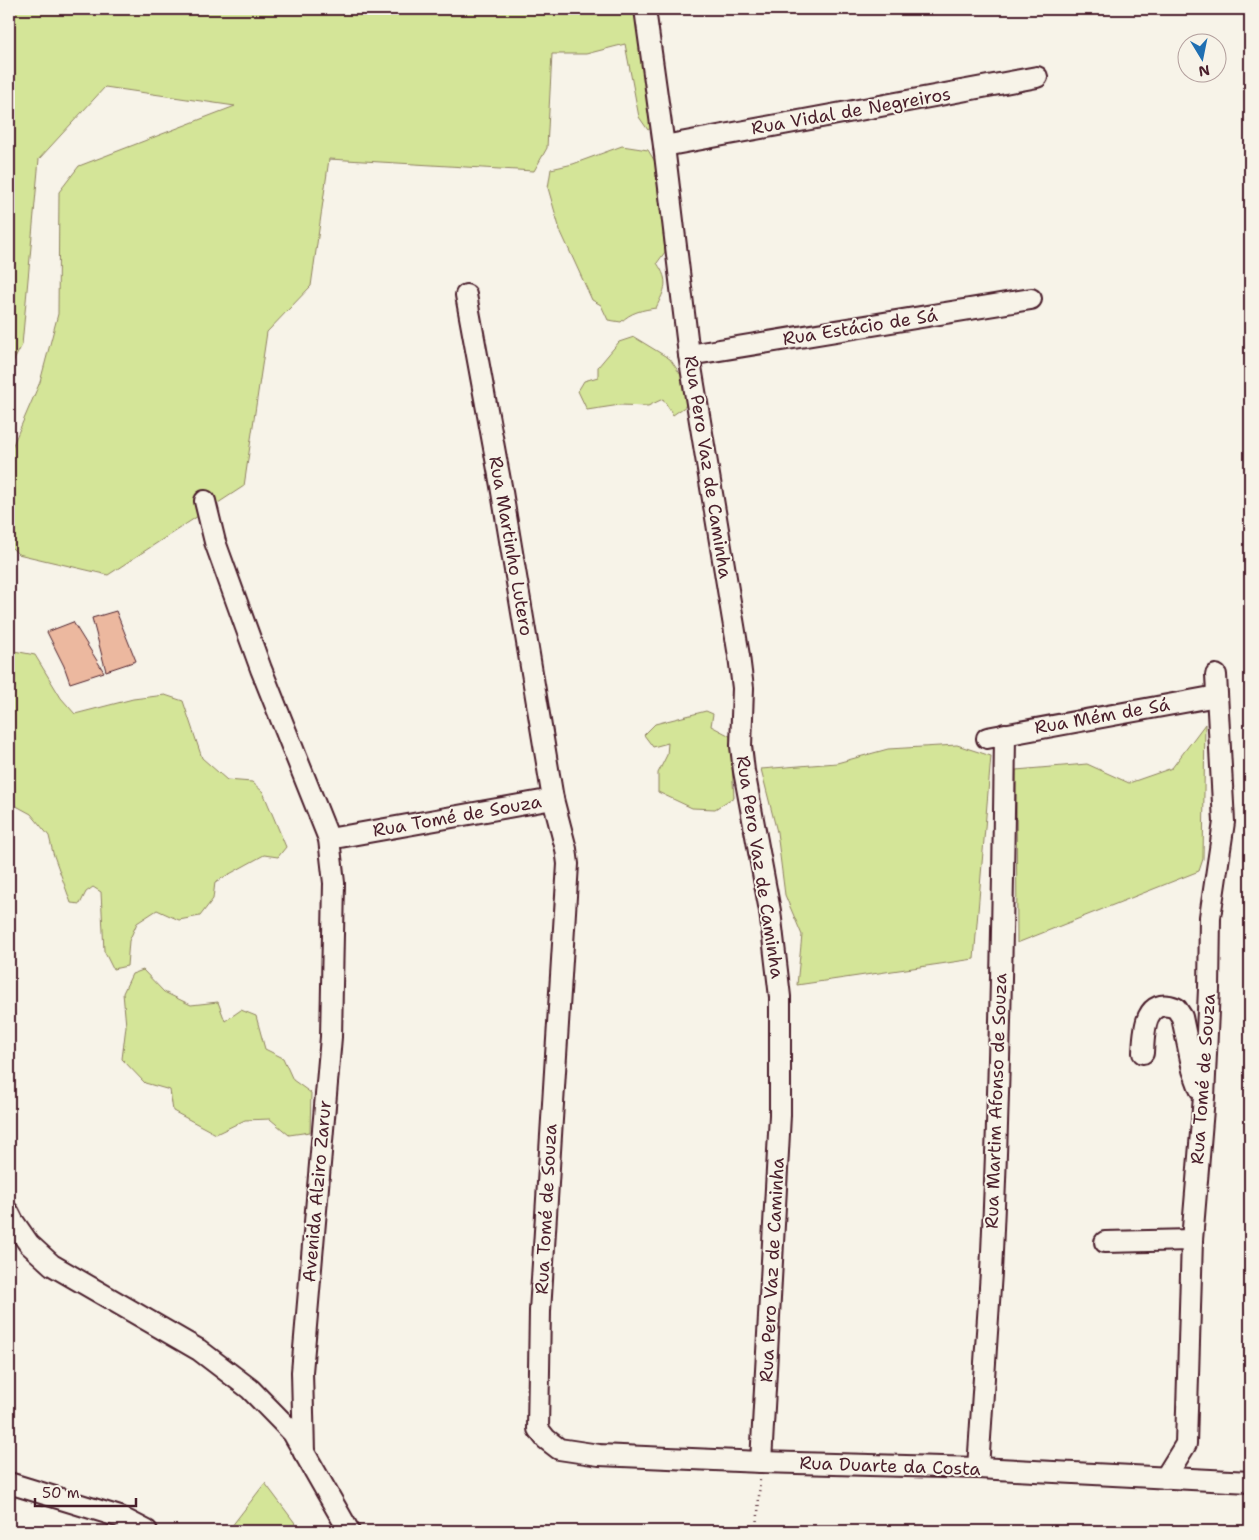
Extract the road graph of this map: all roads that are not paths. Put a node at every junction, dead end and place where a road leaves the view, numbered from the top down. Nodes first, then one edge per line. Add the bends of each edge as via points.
1 (645, 9) edge
2 (1037, 77) dead end
3 (664, 146) junction
4 (466, 295) dead end
5 (1031, 299) dead end
6 (689, 355) junction
7 (205, 501) dead end
8 (1216, 675) dead end
9 (1217, 696) junction
10 (996, 736) joint
11 (553, 799) junction
12 (329, 839) junction
13 (1143, 1053) dead end
14 (1204, 1097) junction
15 (9, 1213) edge
16 (1192, 1240) junction
17 (1105, 1242) dead end
18 (538, 1429) joint
19 (304, 1453) junction
20 (761, 1462) junction
21 (978, 1468) junction
22 (1165, 1478) junction
23 (1250, 1482) edge
24 (9, 1483) edge
25 (147, 1531) edge
26 (349, 1531) edge

1 - 3 street, Rua Pero Vaz de Caminha
2 - 3 street, Rua Vidal de Negreiros
3 - 6 street, Rua Pero Vaz de Caminha
4 - 11 street, Rua Martinho Lutero
5 - 6 street, Rua Estácio de Sá
6 - 20 street, Rua Pero Vaz de Caminha via 739,656 743,688 744,771 770,911 780,997 780,1115
7 - 12 street via 215,542 261,669
8 - 9 street, Rua Tomé de Souza
9 - 10 street, Rua Mém de Sá
9 - 14 street, Rua Tomé de Souza via 1224,822 1210,917
10 - 21 street, Rua Martim Afonso de Souza via 1004,862 991,1271
11 - 12 street, Rua Tomé de Souza
11 - 18 street, Rua Tomé de Souza via 566,849 568,871 541,1301
12 - 19 street, Avenida Alziro Zarur via 334,883 330,1037 302,1372
13 - 14 street via 1145,1027 1150,1013 1168,1004 1176,1008 1182,1017 1193,1070
14 - 16 street, Rua Tomé de Souza
15 - 19 street via 29,1244 52,1265 199,1350 250,1389 293,1433
16 - 17 street
16 - 22 street, Rua Tomé de Souza via 1186,1444
18 - 20 street, Rua Duarte da Costa via 559,1449 576,1452
19 - 26 street, Avenida Alziro Zarur
20 - 21 street, Rua Duarte da Costa
21 - 22 street, Rua Duarte da Costa
22 - 23 street, Rua Duarte da Costa
24 - 25 street via 120,1517

